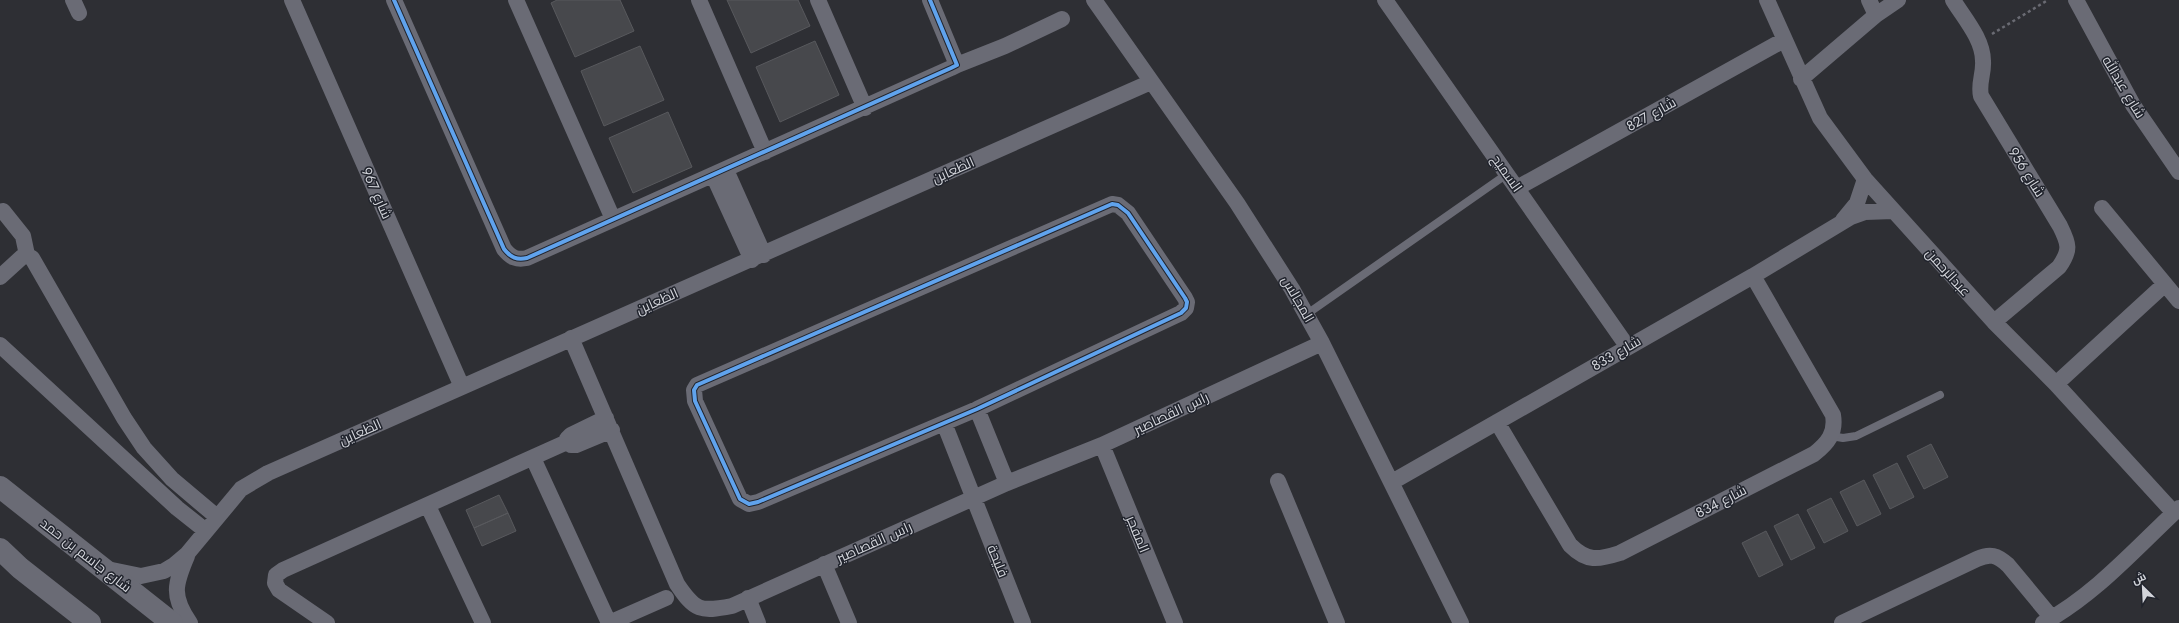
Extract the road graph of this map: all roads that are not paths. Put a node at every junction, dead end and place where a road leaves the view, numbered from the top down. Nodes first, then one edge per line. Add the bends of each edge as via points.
1 (292, 0) edge
2 (394, 0) edge
3 (516, 0) edge
4 (699, 0) edge
5 (818, 0) edge
6 (930, 0) edge
7 (1094, 0) edge
8 (1385, 0) edge
9 (1767, 0) edge
10 (1869, 0) edge
11 (1898, 0) edge
12 (1953, 0) edge
13 (2076, 0) edge
14 (1876, 15) junction
15 (1062, 19) dead end
16 (1784, 40) junction
17 (957, 65) junction
18 (1802, 78) junction
19 (1151, 82) junction
20 (865, 108) junction
21 (765, 152) junction
22 (719, 172) junction
23 (2179, 172) edge
24 (1507, 174) junction
25 (1865, 180) junction
26 (1517, 188) junction
27 (2102, 208) dead end
28 (3, 211) dead end
29 (1893, 211) junction
30 (613, 219) junction
31 (1839, 224) junction
32 (27, 255) junction
33 (758, 257) junction
34 (1753, 276) junction
35 (0, 277) edge
36 (2165, 284) junction
37 (2179, 300) edge
38 (1307, 314) junction
39 (1994, 322) junction
40 (571, 338) junction
41 (1322, 343) junction
42 (0, 345) edge
43 (1627, 346) junction
44 (2056, 384) junction
45 (462, 387) junction
46 (1940, 395) dead end
47 (977, 409) junction
48 (1497, 422) junction
49 (944, 423) junction
50 (609, 424) junction
51 (1831, 436) junction
52 (1102, 445) junction
53 (144, 448) junction
54 (533, 458) junction
55 (129, 464) junction
56 (1278, 481) dead end
57 (1392, 482) junction
58 (1008, 483) junction
59 (0, 487) edge
60 (975, 498) junction
61 (428, 506) junction
62 (2177, 510) edge
63 (217, 517) junction
64 (206, 531) junction
65 (0, 549) edge
66 (187, 554) junction
67 (824, 564) junction
68 (105, 569) junction
69 (666, 598) dead end
70 (748, 598) junction
71 (2047, 620) edge
72 (90, 623) edge
73 (172, 623) edge
74 (190, 623) edge
75 (327, 623) edge
76 (483, 623) edge
77 (758, 623) edge
78 (848, 623) edge
79 (1023, 623) edge
80 (1175, 623) edge
81 (1337, 623) edge
82 (1461, 623) edge
83 (1842, 623) edge

1 - 45 street, شارع 967
2 - 30 street via 508,254 520,260 528,258
3 - 30 street
4 - 21 street
5 - 20 street
6 - 17 street
7 - 19 street, المجالس
8 - 24 street, السميح
9 - 16 street, عبدالرحمن
10 - 14 street
11 - 14 street
12 - 39 street, شارع 956 via 1979,42 1984,63 1979,86 1981,96 2060,226 2068,247 2066,257 2059,267
13 - 23 street, شارع عبدالله via 2133,104
14 - 18 street
15 - 17 street
16 - 18 street, عبدالرحمن
16 - 26 street, شارع 827
17 - 20 street
18 - 25 street, عبدالرحمن via 1820,118
19 - 33 street, الظعاين
19 - 38 street, المجالس via 1250,222
20 - 21 street
21 - 22 street
22 - 30 street
22 - 33 street
24 - 26 street, السميح
24 - 38 lane
25 - 29 street, عبدالرحمن
25 - 31 street, شارع 833 via 1857,203
26 - 43 street, السميح
27 - 36 street
28 - 32 street via 22,236
29 - 31 street, شارع 833 via 1865,212
29 - 39 street, عبدالرحمن
31 - 34 street, شارع 833
32 - 35 street
32 - 53 street via 35,262 120,413
33 - 40 street, الظعاين
34 - 43 street, شارع 833
34 - 51 street via 1830,406 1835,425
36 - 37 street
36 - 44 street
38 - 41 street, المجالس
39 - 44 street, عبدالرحمن
40 - 45 street, الظعاين
40 - 50 street, راس القصاصير
41 - 52 street, راس القصاصير
41 - 57 street, المجالس
42 - 55 street
43 - 48 street, شارع 833
44 - 62 street, عبدالرحمن
45 - 63 street, الظعاين via 268,473 241,489
46 - 51 lane via 1856,436
47 - 49 street
47 - 49 street via 1181,313 1186,308 1186,298 1123,208 1112,204 1106,206 701,382 694,390 695,401 740,499 749,504
47 - 58 street
48 - 51 street, شارع 834 via 1570,545 1580,555 1591,558 1606,557 1627,549 1814,454
48 - 57 street, شارع 833
49 - 60 street, فليحة
50 - 54 street via 571,435 567,442
50 - 70 street, راس القصاصير via 676,584 690,603 701,608 713,609 732,606
52 - 58 street, راس القصاصير
52 - 80 street, المفجر
53 - 55 street
53 - 63 street via 172,480
54 - 61 street
54 - 69 street via 609,623
55 - 64 street
56 - 81 street
57 - 82 street, المجالس
58 - 60 street, راس القصاصير
59 - 68 main road, شارع جاسم بن حمد
60 - 67 street, راس القصاصير
60 - 79 street, فليحة
61 - 75 street via 276,575 275,583 279,590
61 - 76 street
62 - 71 street via 2088,592
63 - 64 street, الظعاين
64 - 66 street, الظعاين
65 - 72 main road
66 - 68 street, الظعاين via 164,571 151,575
66 - 74 street, الظعاين via 176,584 181,610
67 - 70 street, راس القصاصير
67 - 78 street
68 - 73 main road, شارع جاسم بن حمد
70 - 77 street
71 - 83 street via 2008,565 1992,554

